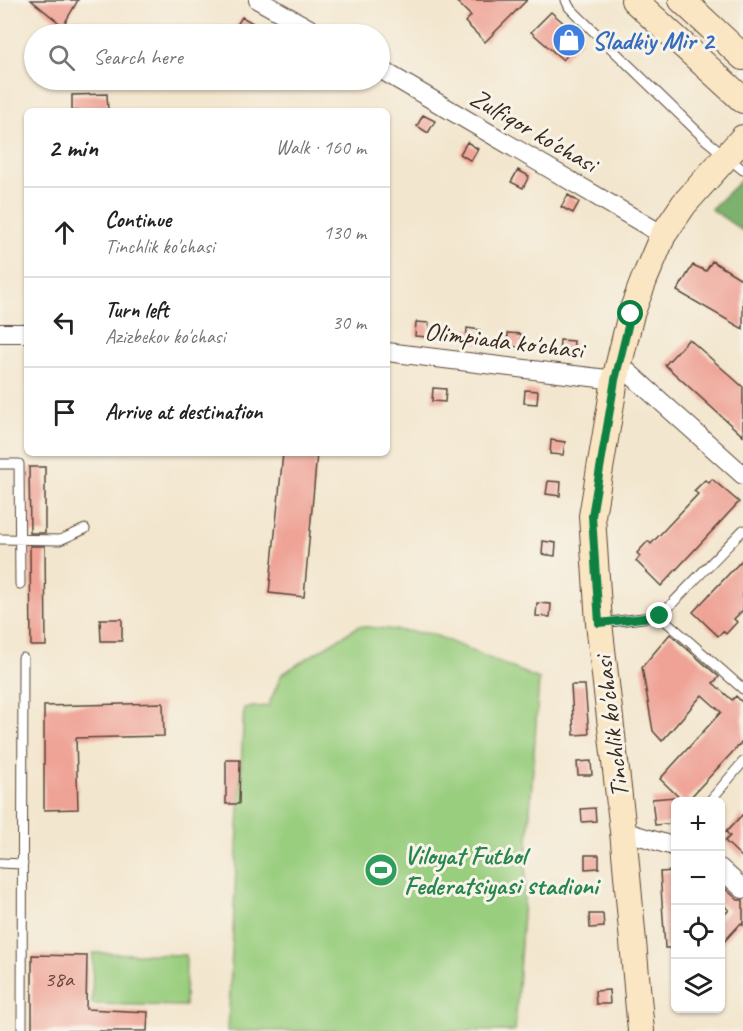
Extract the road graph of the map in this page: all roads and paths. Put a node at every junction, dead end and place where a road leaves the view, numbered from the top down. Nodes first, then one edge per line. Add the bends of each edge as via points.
1 (258, 0) edge
2 (566, 0) edge
3 (634, 0) edge
4 (682, 0) edge
5 (301, 24) edge
6 (743, 57) edge
7 (390, 75) edge
8 (743, 100) edge
9 (743, 138) edge
10 (734, 163) edge
11 (663, 235) junction
12 (0, 333) edge
13 (24, 333) edge
14 (390, 352) edge
15 (616, 372) junction
16 (0, 464) edge
17 (743, 475) edge
18 (85, 529) dead end
19 (743, 530) edge
20 (0, 539) edge
21 (20, 540) junction
22 (20, 584) dead end
23 (660, 616) junction
24 (599, 623) junction
25 (23, 658) dead end
26 (743, 690) edge
27 (743, 762) edge
28 (712, 797) edge
29 (623, 831) junction
30 (671, 843) edge
31 (0, 863) edge
32 (22, 864) junction
33 (725, 873) edge
34 (743, 889) edge
35 (22, 1031) edge
36 (641, 1031) edge

1 - 5 street
2 - 10 lane via 580,18
3 - 8 street
4 - 6 street
7 - 11 street, Zulfiqor ko'chasi
9 - 10 street, Tinchlik ko'chasi
10 - 11 street, Tinchlik ko'chasi via 684,204
11 - 15 street, Tinchlik ko'chasi via 631,314
12 - 13 street
14 - 15 street, Olimpiada ko'chasi
15 - 17 street
15 - 24 street, Tinchlik ko'chasi via 592,516
16 - 21 lane via 19,464
18 - 21 lane via 60,540
19 - 23 lane
20 - 21 lane
21 - 22 lane
23 - 24 lane
23 - 26 lane
24 - 29 street, Tinchlik ko'chasi
25 - 32 lane
27 - 28 lane
29 - 30 street
29 - 36 street, Tinchlik ko'chasi
31 - 32 lane
32 - 35 lane
33 - 34 street

